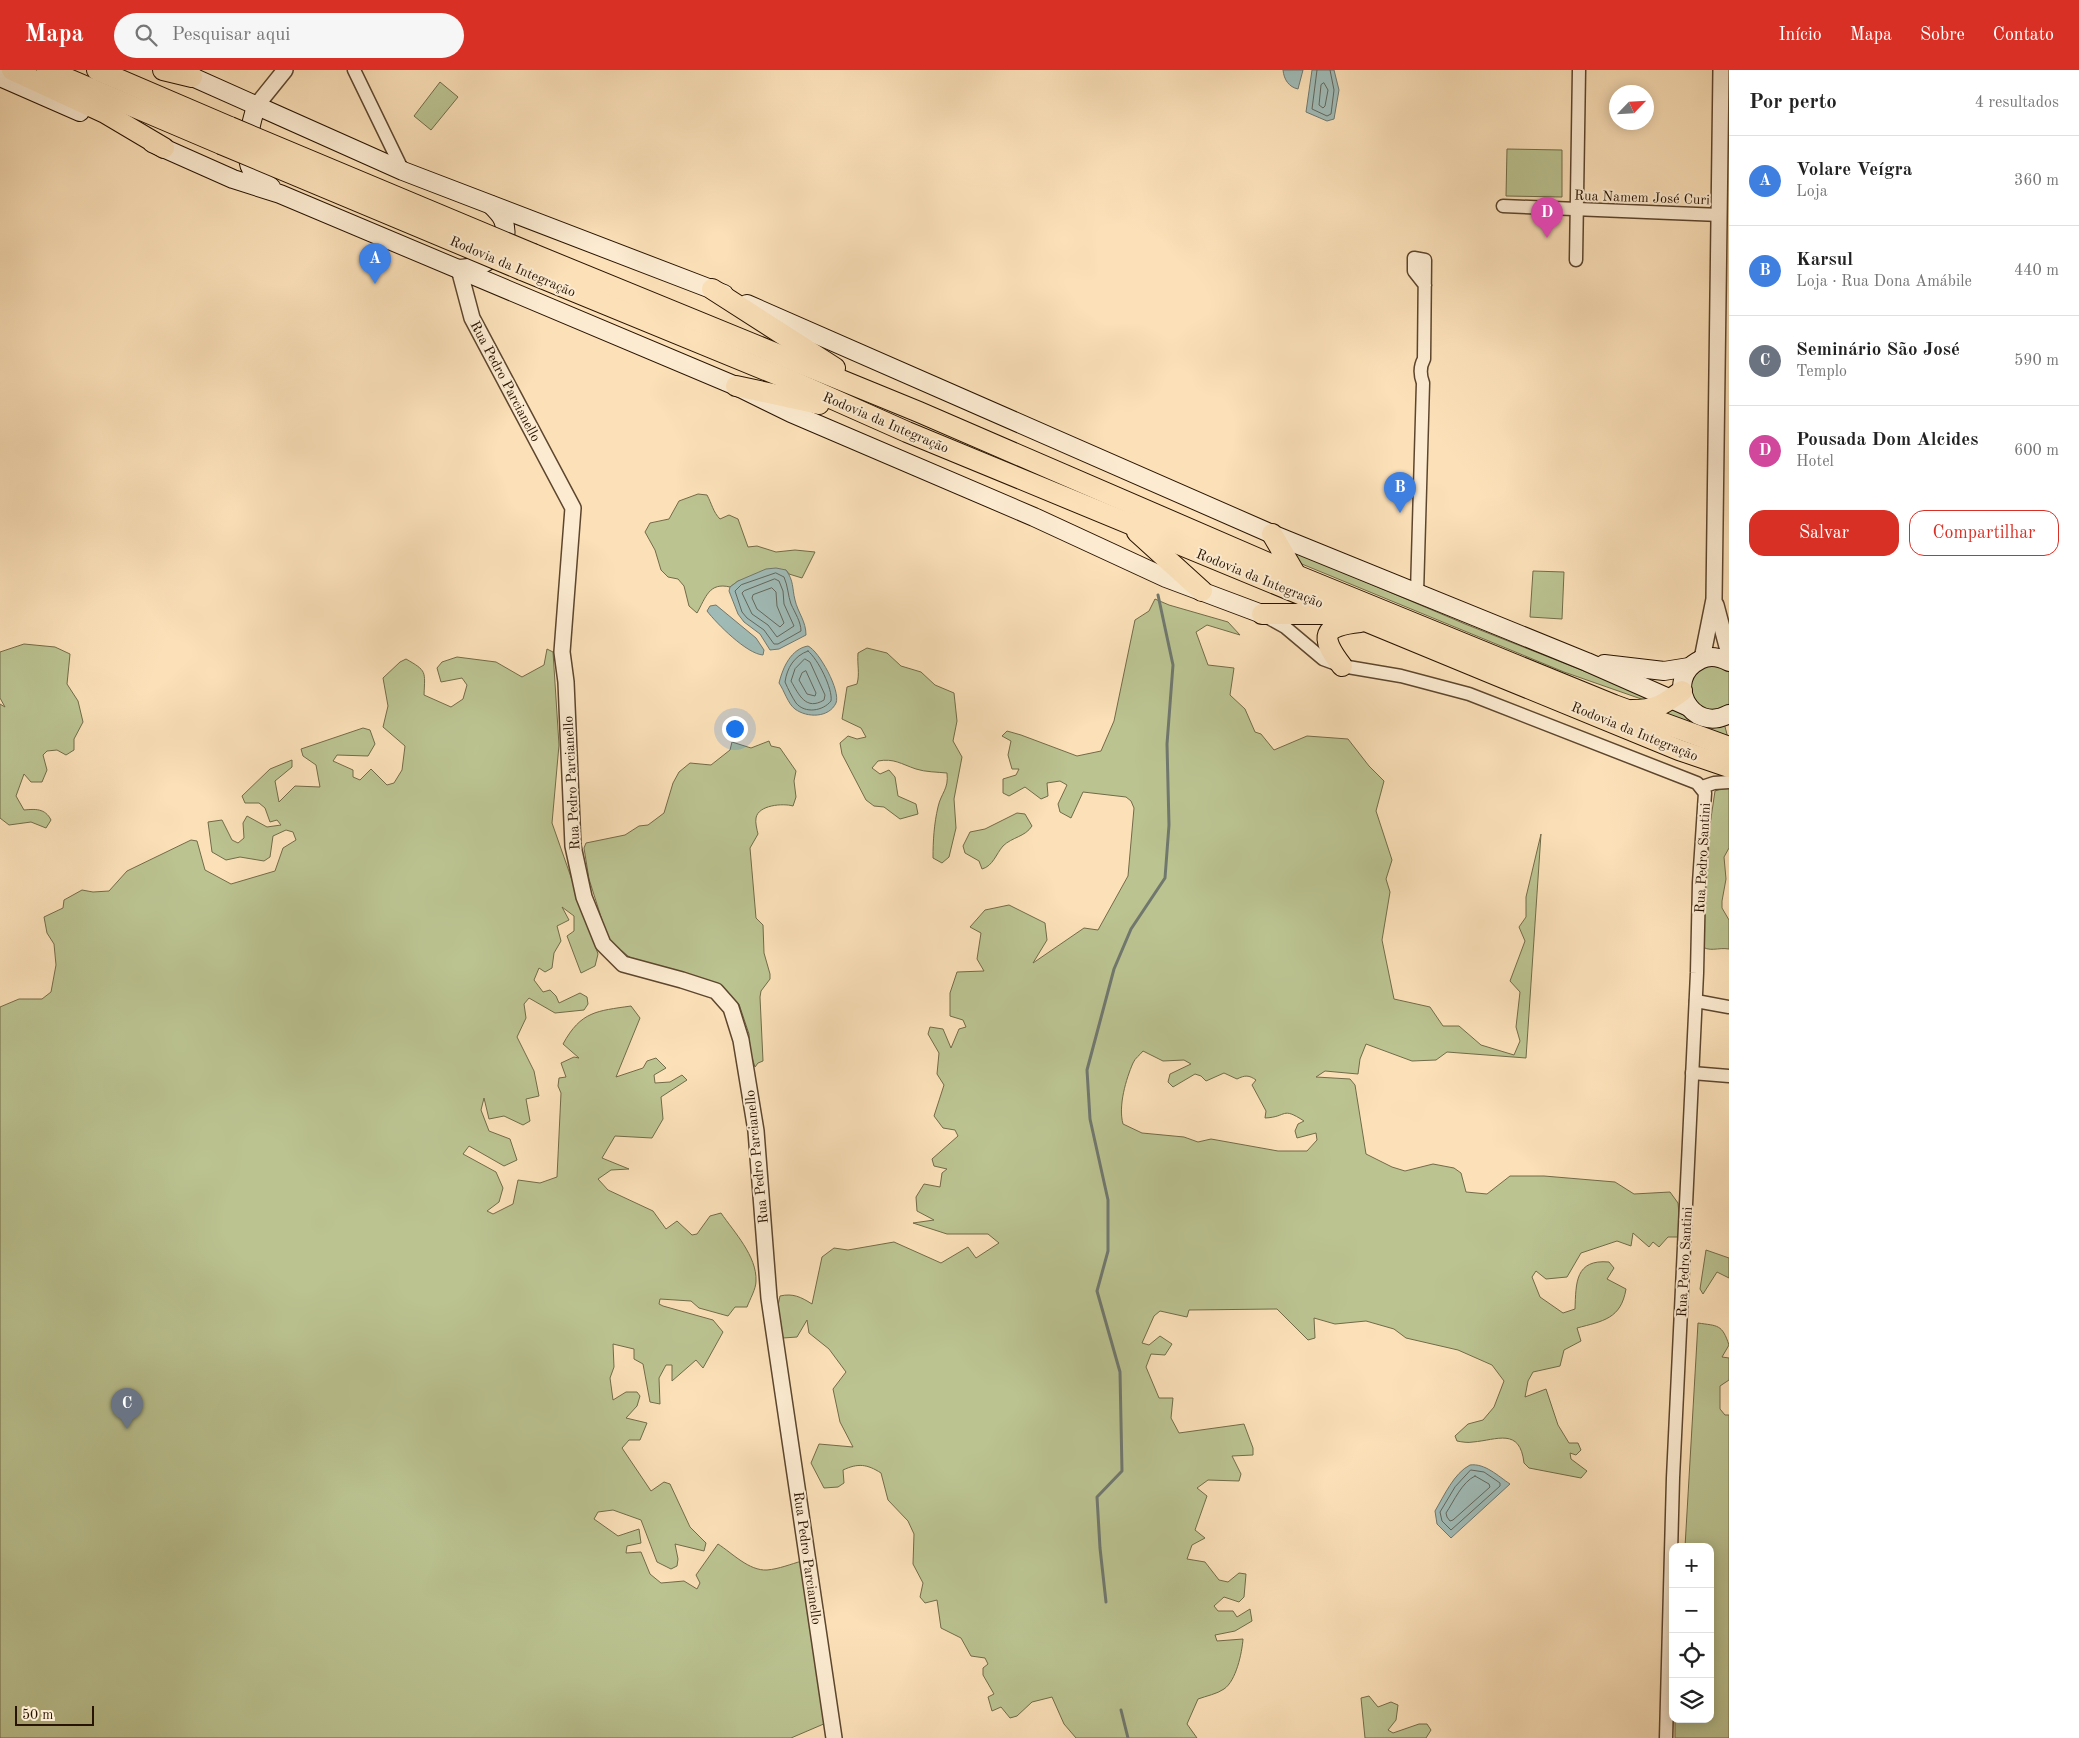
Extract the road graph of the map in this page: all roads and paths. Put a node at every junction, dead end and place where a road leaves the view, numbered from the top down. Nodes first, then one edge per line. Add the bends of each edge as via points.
1 (12, 70) edge
2 (47, 70) edge
3 (97, 70) edge
4 (163, 70) edge
5 (285, 70) edge
6 (354, 70) edge
7 (1579, 70) edge
8 (184, 74) edge
9 (0, 77) edge
10 (1724, 77) edge
11 (256, 106) junction
12 (226, 135) junction
13 (164, 148) junction
14 (403, 171) junction
15 (1725, 174) edge
16 (1724, 193) edge
17 (280, 194) junction
18 (491, 205) junction
19 (1503, 206) dead end
20 (1576, 209) junction
21 (1720, 215) junction
22 (1576, 260) dead end
23 (528, 262) junction
24 (459, 269) junction
25 (1425, 284) dead end
26 (712, 289) junction
27 (736, 386) junction
28 (888, 400) junction
29 (907, 432) junction
30 (1127, 522) junction
31 (1272, 534) junction
32 (1296, 575) junction
33 (1202, 591) junction
34 (1417, 593) junction
35 (1714, 599) junction
36 (1262, 614) junction
37 (1358, 618) junction
38 (1729, 654) edge
39 (1586, 662) junction
40 (1729, 662) edge
41 (1695, 663) junction
42 (1342, 666) junction
43 (1680, 699) junction
44 (1627, 710) junction
45 (1729, 714) edge
46 (1729, 747) edge
47 (1729, 767) edge
48 (1729, 782) edge
49 (1702, 787) junction
50 (1696, 1001) junction
51 (1729, 1007) edge
52 (1692, 1073) junction
53 (1729, 1076) edge
54 (834, 1738) edge
55 (1666, 1738) edge

1 - 13 highway via 106,113
2 - 12 highway, Rodovia da Integração
3 - 12 highway, Rodovia da Integração
4 - 8 highway
5 - 11 street
6 - 14 street
7 - 20 street
8 - 11 main road
9 - 13 main road
10 - 15 street
11 - 14 main road
11 - 17 main road via 247,145 250,162 254,174
12 - 23 highway, Rodovia da Integração, bridge
13 - 17 main road
14 - 18 main road
15 - 16 street
16 - 21 street
17 - 24 main road
18 - 24 main road via 503,219 506,233 503,244 495,256 480,265
18 - 26 main road
19 - 20 street, Rua Namem José Curi
20 - 21 street, Rua Namem José Curi
20 - 22 street
21 - 35 street
23 - 28 highway, Rodovia da Integração
23 - 29 highway, Rodovia da Integração
24 - 27 main road
24 - 54 street, Rua Pedro Parcianello via 472,318 573,508 562,652 572,846 584,897 603,944 623,964 716,991 732,1008 741,1040 756,1131 769,1298
25 - 34 street via 1426,379 1423,383
26 - 28 highway
26 - 31 main road
27 - 29 highway via 809,400
27 - 33 main road via 1166,578
28 - 32 highway, Rodovia da Integração
29 - 30 highway, Rodovia da Integração
30 - 33 highway
30 - 37 highway, Rodovia da Integração
31 - 32 highway
31 - 34 main road
32 - 44 highway, Rodovia da Integração
33 - 36 main road
34 - 39 main road
35 - 38 street
35 - 41 street
36 - 37 highway
36 - 42 street via 1285,627 1323,659
37 - 42 highway via 1330,630 1326,642
37 - 47 highway, Rodovia da Integração via 1679,750
39 - 41 main road via 1664,671
39 - 43 main road
40 - 41 main road via 1719,658
41 - 43 main road via 1682,683
42 - 49 street via 1401,676 1469,694
43 - 44 highway via 1649,710
43 - 45 main road via 1705,718
44 - 46 highway, Rodovia da Integração
48 - 49 street
49 - 50 street, Rua Pedro Santini via 1705,793
50 - 51 street
50 - 52 street, Rua Pedro Santini
52 - 53 street
52 - 55 street, Rua Pedro Santini via 1673,1478

